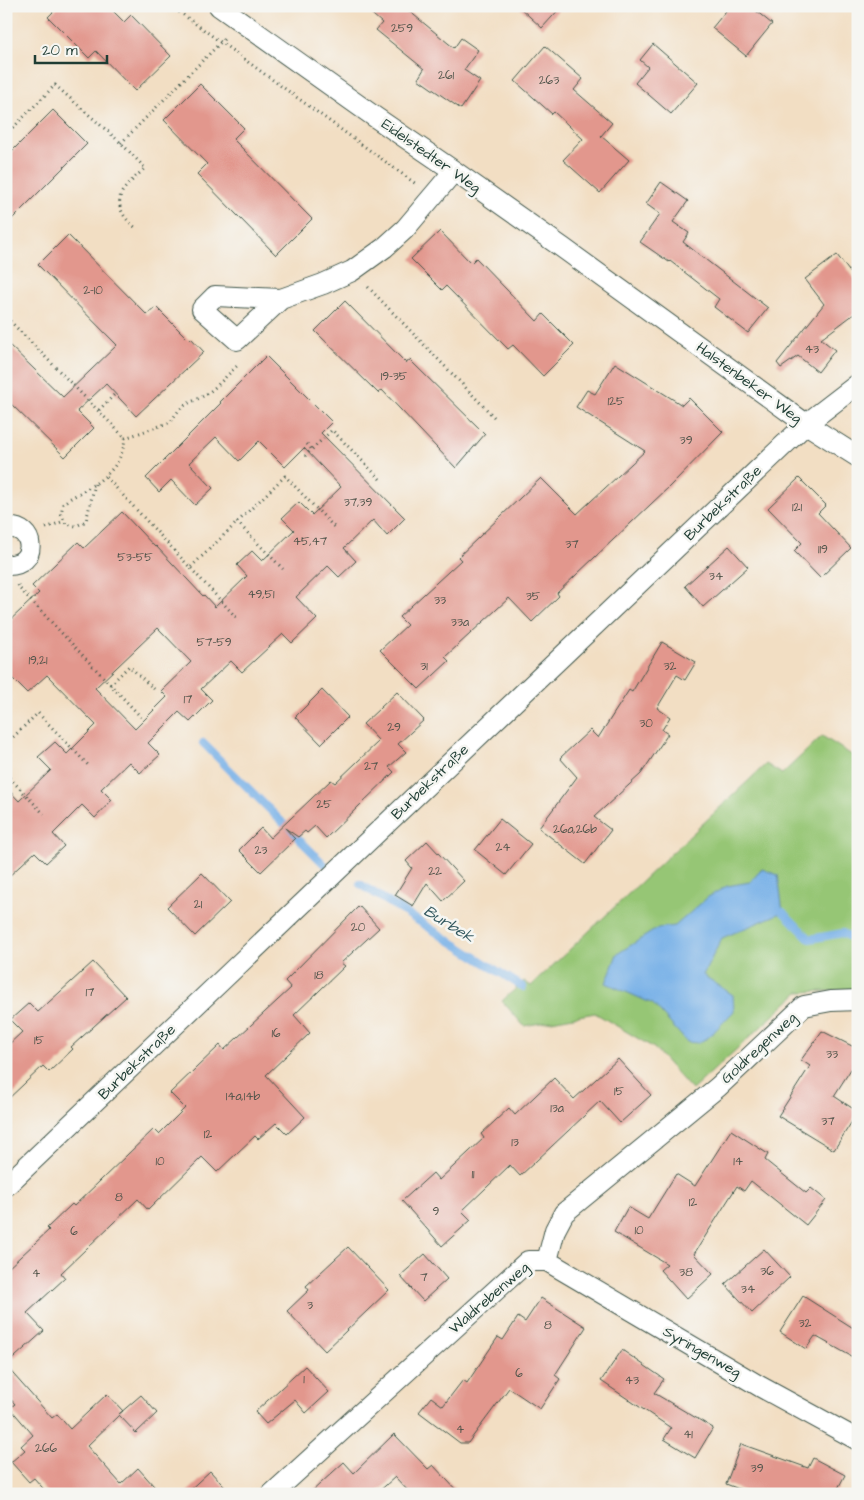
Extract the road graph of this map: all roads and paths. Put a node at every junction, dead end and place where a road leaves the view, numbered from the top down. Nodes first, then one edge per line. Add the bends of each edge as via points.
1 (171, 6) edge
2 (219, 6) edge
3 (240, 22) junction
4 (220, 42) junction
5 (6, 135) edge
6 (121, 143) junction
7 (454, 170) junction
8 (433, 196) junction
9 (136, 228) dead end
10 (352, 271) junction
11 (281, 299) dead end
12 (643, 307) joint
13 (10, 321) dead end
14 (238, 365) dead end
15 (858, 384) edge
16 (115, 394) dead end
17 (99, 410) junction
18 (494, 417) dead end
19 (806, 424) junction
20 (126, 438) junction
21 (307, 444) dead end
22 (312, 450) junction
23 (305, 456) dead end
24 (858, 457) edge
25 (106, 477) junction
26 (381, 480) dead end
27 (95, 484) junction
28 (237, 522) junction
29 (334, 527) dead end
30 (6, 528) edge
31 (9, 566) edge
32 (191, 567) junction
33 (283, 569) dead end
34 (236, 617) dead end
35 (110, 685) junction
36 (154, 690) dead end
37 (141, 718) dead end
38 (6, 744) edge
39 (88, 765) dead end
40 (6, 774) edge
41 (44, 814) dead end
42 (858, 1000) edge
43 (718, 1087) joint
44 (6, 1186) edge
45 (547, 1261) junction
46 (858, 1440) edge
47 (272, 1494) edge

1 - 4 path
2 - 3 street, Eidelstedter Weg
3 - 4 path
3 - 7 street, Eidelstedter Weg
4 - 6 path
4 - 8 path
5 - 6 path via 55,85
6 - 9 path via 145,168 122,194 121,208 125,219
7 - 8 street
7 - 12 street, Eidelstedter Weg
8 - 10 street via 384,248
10 - 11 street
10 - 18 path
12 - 19 street, Halstenbeker Weg
13 - 17 path
14 - 20 path via 210,392 177,411 171,422
15 - 19 street, Burbekstraße
16 - 17 path
17 - 20 path
19 - 24 street, Halstenbeker Weg
19 - 44 street, Burbekstraße
20 - 25 path via 117,463
21 - 22 path
22 - 23 path
22 - 26 path via 332,430
25 - 27 path
25 - 32 path
27 - 27 path via 63,504 61,514 66,524 76,526 86,521
28 - 29 path via 285,476
28 - 32 path
28 - 33 path
30 - 31 street via 18,528 30,542 26,558
31 - 35 path via 20,589
32 - 34 path
35 - 36 path via 129,666
35 - 37 path
38 - 39 path via 38,714
40 - 41 path
42 - 43 street, Goldregenweg via 804,1006
43 - 45 street, Waldrebenweg via 564,1213 555,1230
45 - 46 street, Syringenweg
45 - 47 street, Waldrebenweg via 528,1261

